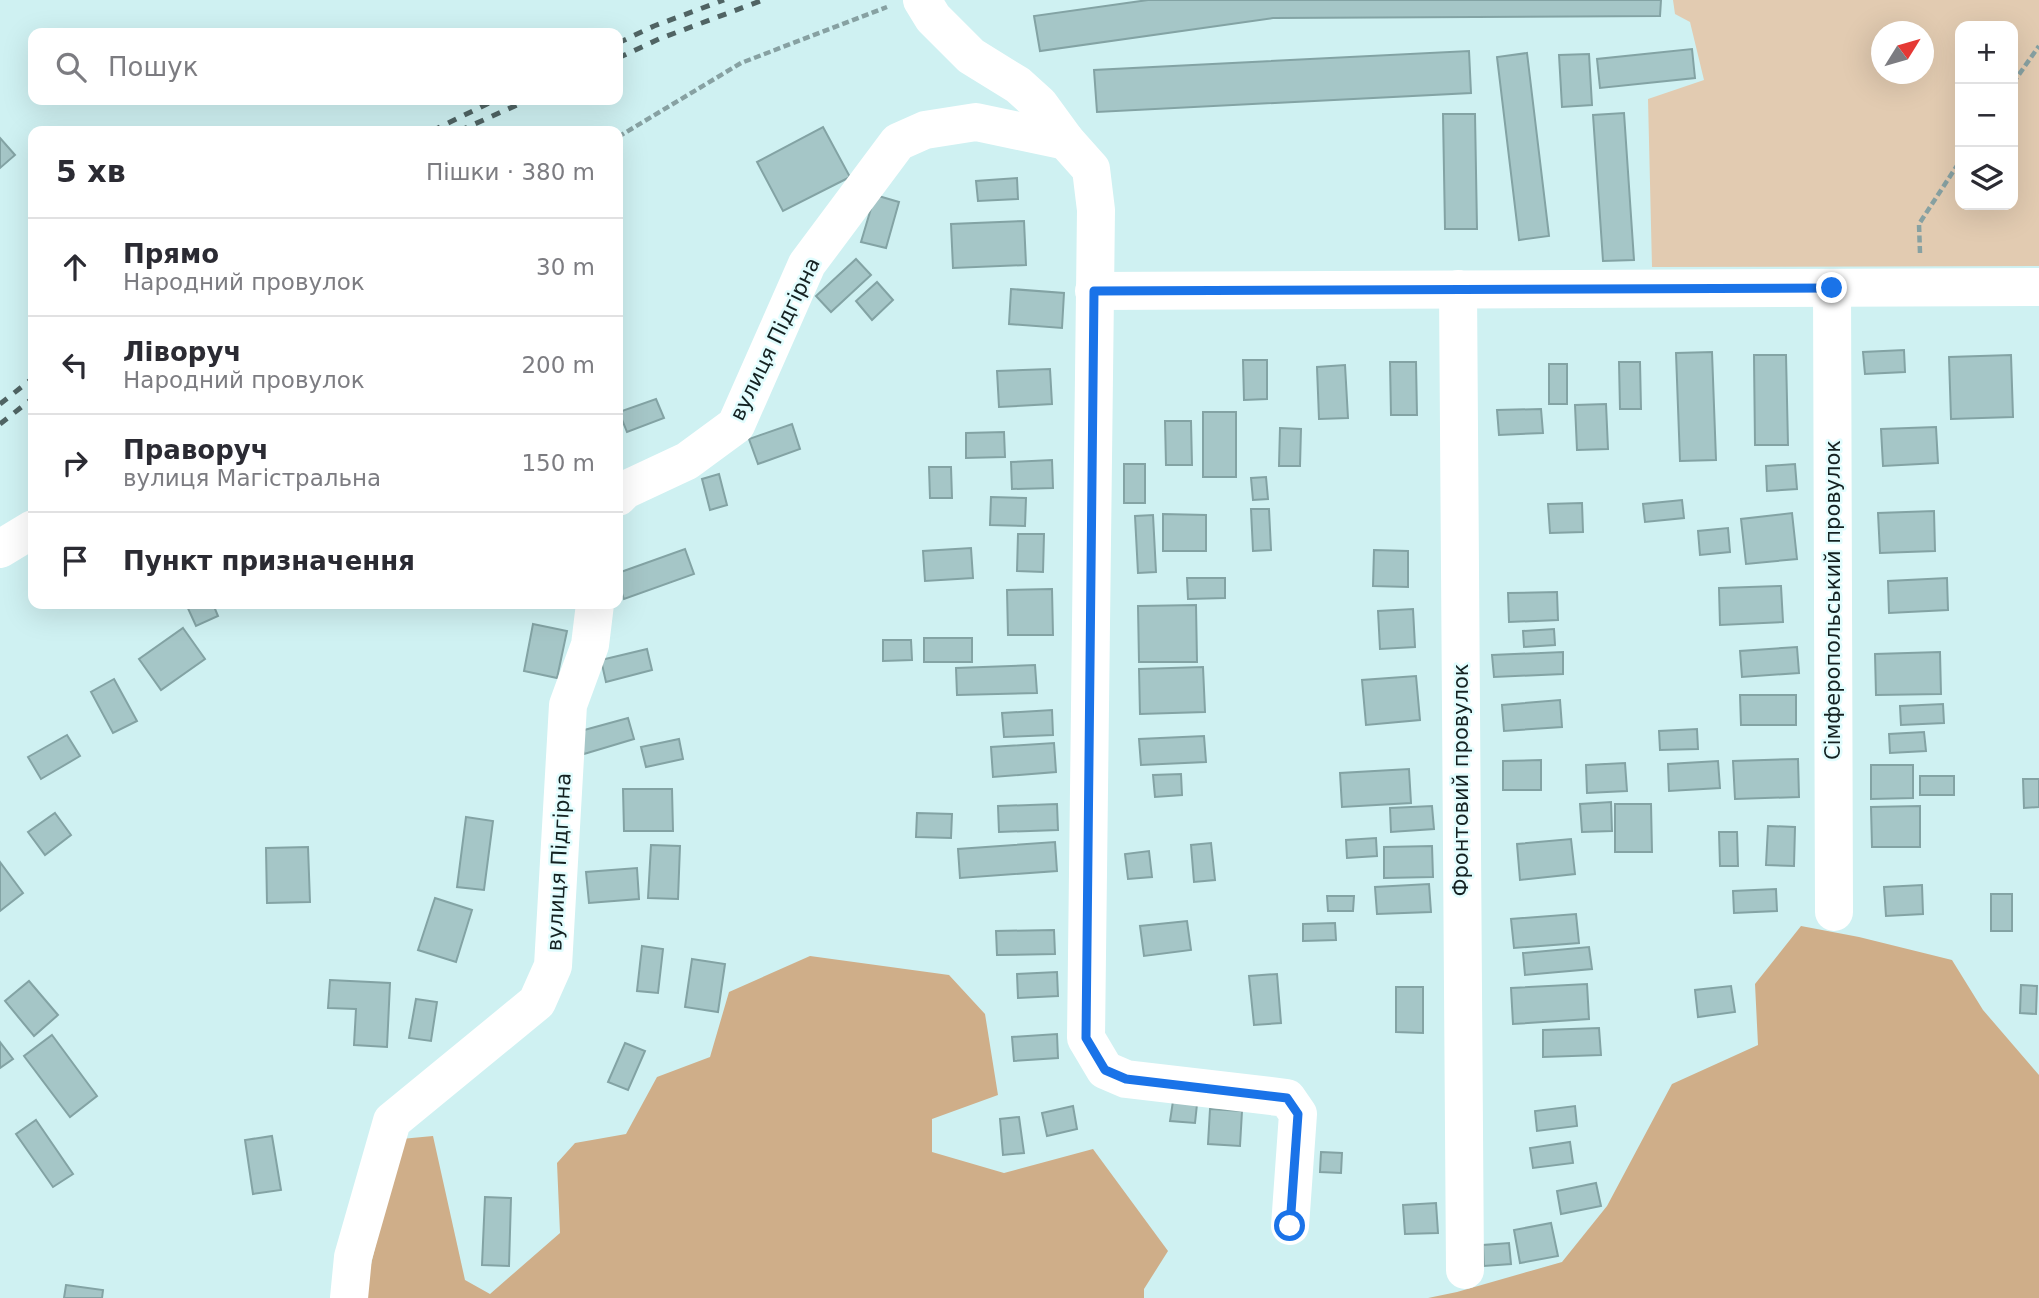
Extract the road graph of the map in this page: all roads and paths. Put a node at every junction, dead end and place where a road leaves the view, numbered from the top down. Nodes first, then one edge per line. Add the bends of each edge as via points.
1 (908, 2) edge
2 (2039, 46) edge
3 (2018, 76) edge
4 (623, 134) edge
5 (1066, 141) junction
6 (1955, 169) edge
7 (2039, 287) edge
8 (1832, 288) junction
9 (1921, 288) junction
10 (1458, 289) junction
11 (1094, 291) junction
12 (623, 493) edge
13 (28, 532) edge
14 (0, 549) edge
15 (594, 609) edge
16 (1834, 912) dead end
17 (1290, 1226) dead end
18 (1465, 1270) dead end
19 (348, 1298) edge

1 - 4 path via 741,63
1 - 5 street via 933,18 971,56 1040,104
2 - 3 path
5 - 11 street via 1091,169 1096,209
5 - 12 street, вулиця Підгірна via 976,122 925,130 898,142 807,264 736,425 687,461
6 - 9 path via 1919,223
7 - 9 street
8 - 9 street
8 - 10 street
8 - 16 street, Сімферопольський провулок
10 - 11 street
10 - 18 street, Фронтовий провулок
11 - 17 street via 1086,1038 1105,1070 1126,1079 1287,1098 1298,1114
13 - 14 street
15 - 19 street, вулиця Підгірна via 590,645 568,705 553,966 537,1002 392,1121 354,1257

